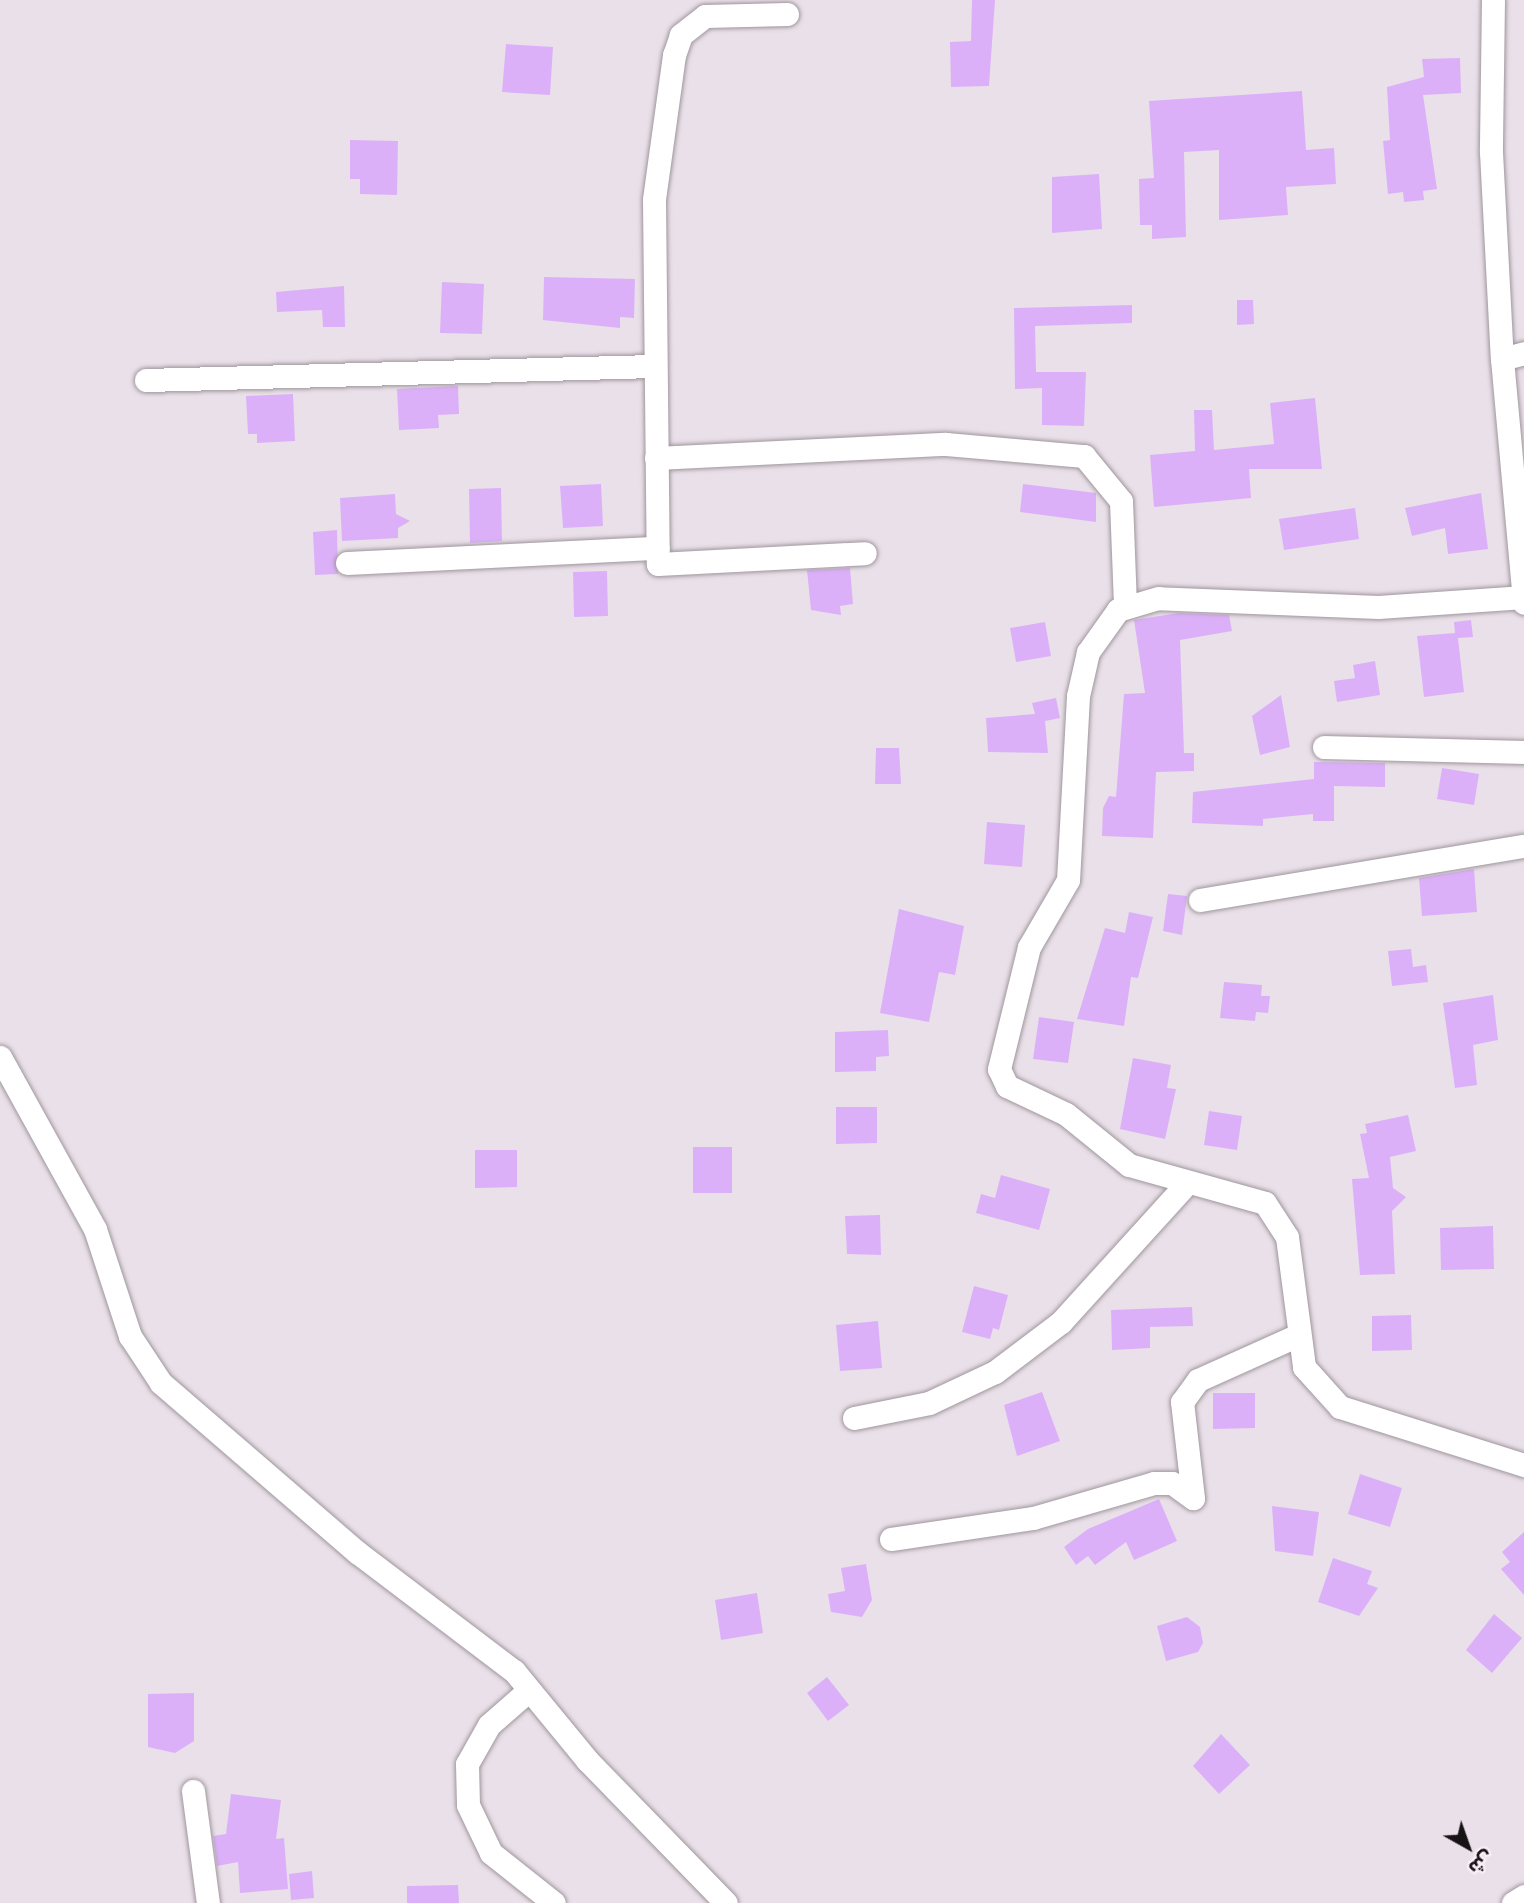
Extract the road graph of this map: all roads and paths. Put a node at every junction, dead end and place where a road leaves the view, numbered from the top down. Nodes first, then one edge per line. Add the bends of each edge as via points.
1 (1493, 0) edge
2 (787, 13) dead end
3 (1513, 356) edge
4 (655, 366) junction
5 (146, 380) dead end
6 (656, 458) junction
7 (658, 548) junction
8 (865, 553) dead end
9 (347, 563) dead end
10 (1524, 597) edge
11 (1524, 603) edge
12 (1125, 607) junction
13 (1324, 747) dead end
14 (1524, 752) edge
15 (1524, 846) edge
16 (1200, 900) dead end
17 (0, 1057) edge
18 (1188, 1183) junction
19 (1298, 1335) junction
20 (854, 1418) dead end
21 (1524, 1465) edge
22 (891, 1539) dead end
23 (529, 1690) junction
24 (193, 1791) dead end
25 (1524, 1896) edge
26 (208, 1903) edge
27 (554, 1903) edge
28 (726, 1903) edge
29 (1513, 1903) edge

1 - 3 street via 1490,113
2 - 4 street via 705,16 681,35 674,55 654,200
3 - 10 street
4 - 5 street
4 - 6 street
6 - 7 street
6 - 12 street via 946,444 1084,456 1121,501
7 - 8 street via 658,564
7 - 9 street
10 - 11 street
10 - 12 street via 1378,607 1158,598
12 - 18 street via 1088,652 1073,742 1068,880 1029,947 999,1069 1007,1086 1066,1114 1129,1165
13 - 14 street
15 - 16 street
17 - 23 street via 95,1229 130,1336 161,1383 357,1552 480,1640
18 - 19 street via 1265,1203 1277,1217 1292,1261
18 - 20 street via 1061,1322 995,1373 929,1403
19 - 21 street via 1304,1367 1340,1407
19 - 22 street via 1198,1380 1182,1402 1193,1498 1172,1483 1154,1483 1033,1518
23 - 27 street via 489,1725 467,1764 468,1805 491,1853
23 - 28 street via 587,1760
24 - 26 street
25 - 29 street

